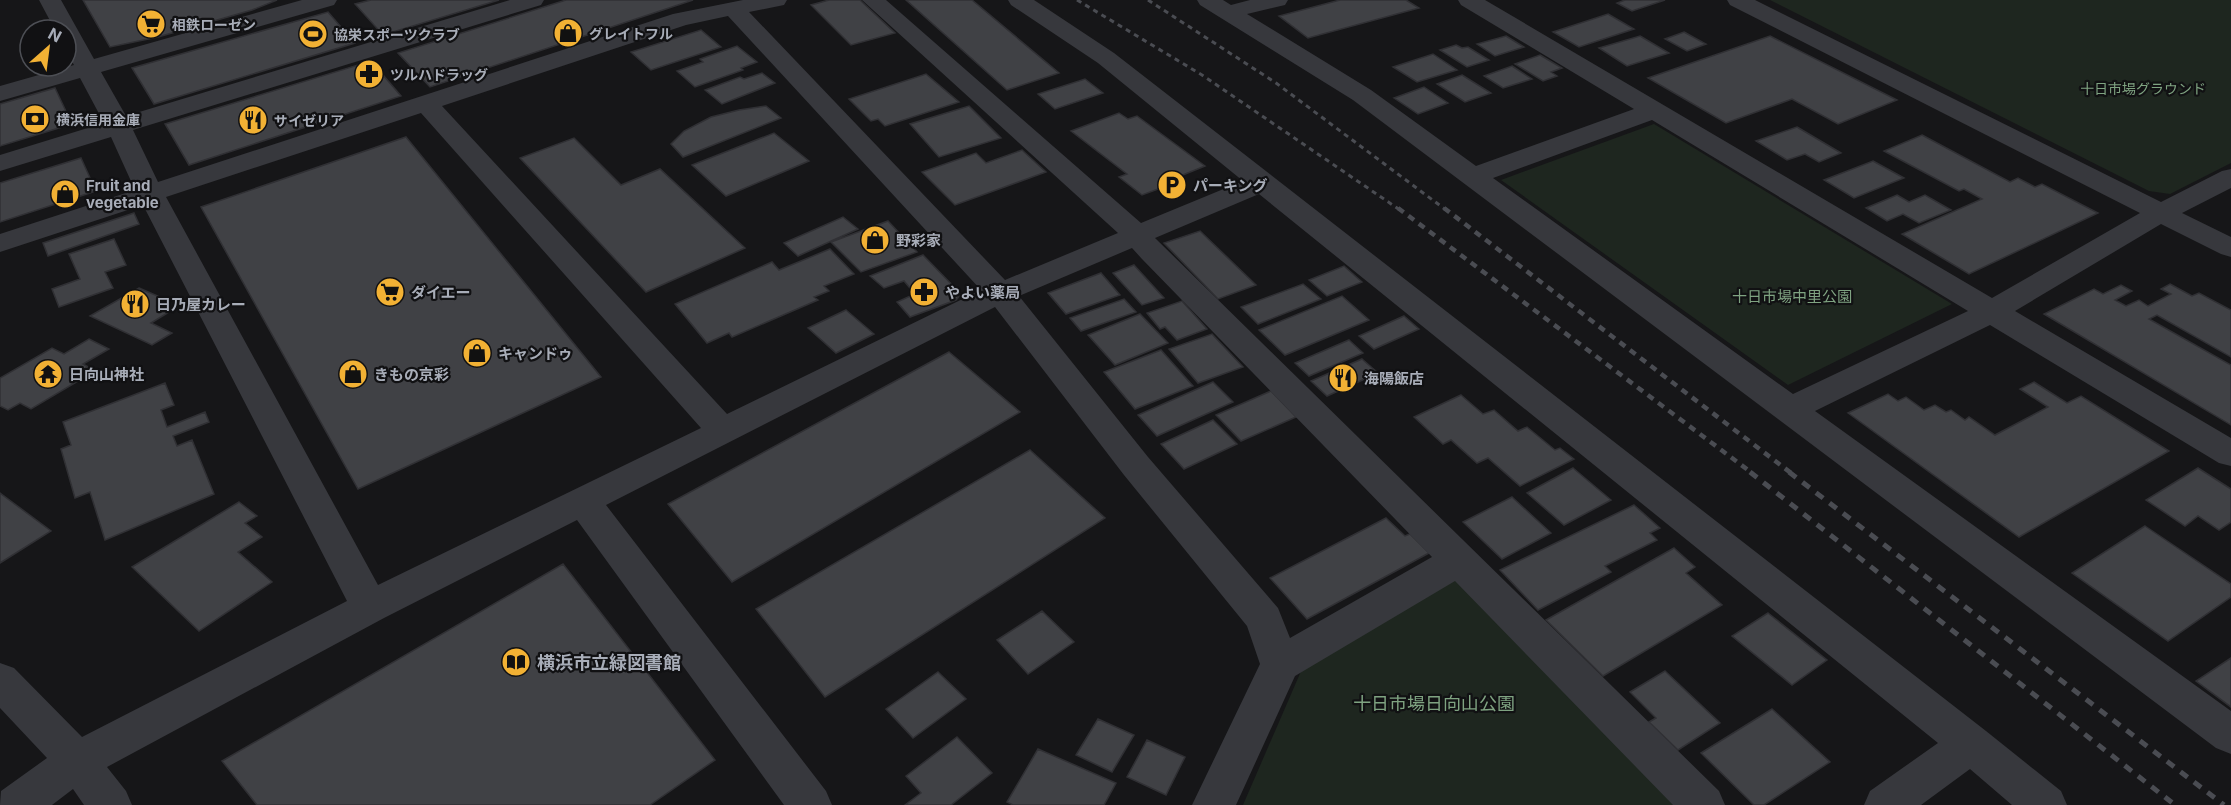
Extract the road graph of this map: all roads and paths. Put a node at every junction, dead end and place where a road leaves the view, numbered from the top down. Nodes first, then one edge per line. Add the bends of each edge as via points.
1 (50, 0) edge
2 (322, 0) edge
3 (533, 0) edge
4 (776, 0) edge
5 (873, 0) edge
6 (1019, 0) edge
7 (1277, 0) edge
8 (1469, 0) edge
9 (1738, 0) edge
10 (1218, 6) edge
11 (734, 9) junction
12 (88, 68) junction
13 (0, 94) edge
14 (426, 103) junction
15 (1653, 111) junction
16 (119, 127) junction
17 (0, 163) edge
18 (1474, 176) junction
19 (2231, 177) edge
20 (1263, 182) junction
21 (150, 193) junction
22 (2160, 213) junction
23 (1137, 235) junction
24 (0, 243) edge
25 (2231, 248) edge
26 (1000, 292) junction
27 (1991, 312) junction
28 (1789, 410) junction
29 (723, 431) junction
30 (2231, 454) edge
31 (583, 501) junction
32 (1457, 561) junction
33 (370, 607) junction
34 (1280, 664) junction
35 (0, 680) edge
36 (2231, 735) edge
37 (1971, 744) junction
38 (77, 761) junction
39 (17, 805) edge
40 (111, 805) edge
41 (810, 805) edge
42 (1214, 805) edge
43 (1703, 805) edge
44 (1886, 805) edge
45 (2045, 805) edge

1 - 12 street
2 - 12 street
3 - 16 street
4 - 11 street
5 - 23 street
6 - 20 street via 1106,58
7 - 10 street
8 - 15 street
9 - 22 street
10 - 18 street via 1362,94
11 - 14 street via 681,19
11 - 26 street
12 - 13 street
12 - 16 street
14 - 21 street
14 - 29 street
15 - 18 street
15 - 27 street
16 - 17 street
16 - 21 street
18 - 28 street
19 - 22 street
20 - 23 street
20 - 37 street
21 - 24 street
21 - 33 street
22 - 25 street
22 - 27 street
23 - 26 street
23 - 32 street
26 - 29 street
26 - 34 street via 1136,466 1264,619
27 - 28 street
27 - 30 street
28 - 36 street
29 - 31 street
31 - 33 street
31 - 41 street
32 - 34 street
32 - 43 street
33 - 38 street
34 - 42 street
35 - 38 street
37 - 44 street
37 - 45 street
38 - 39 street
38 - 40 street

